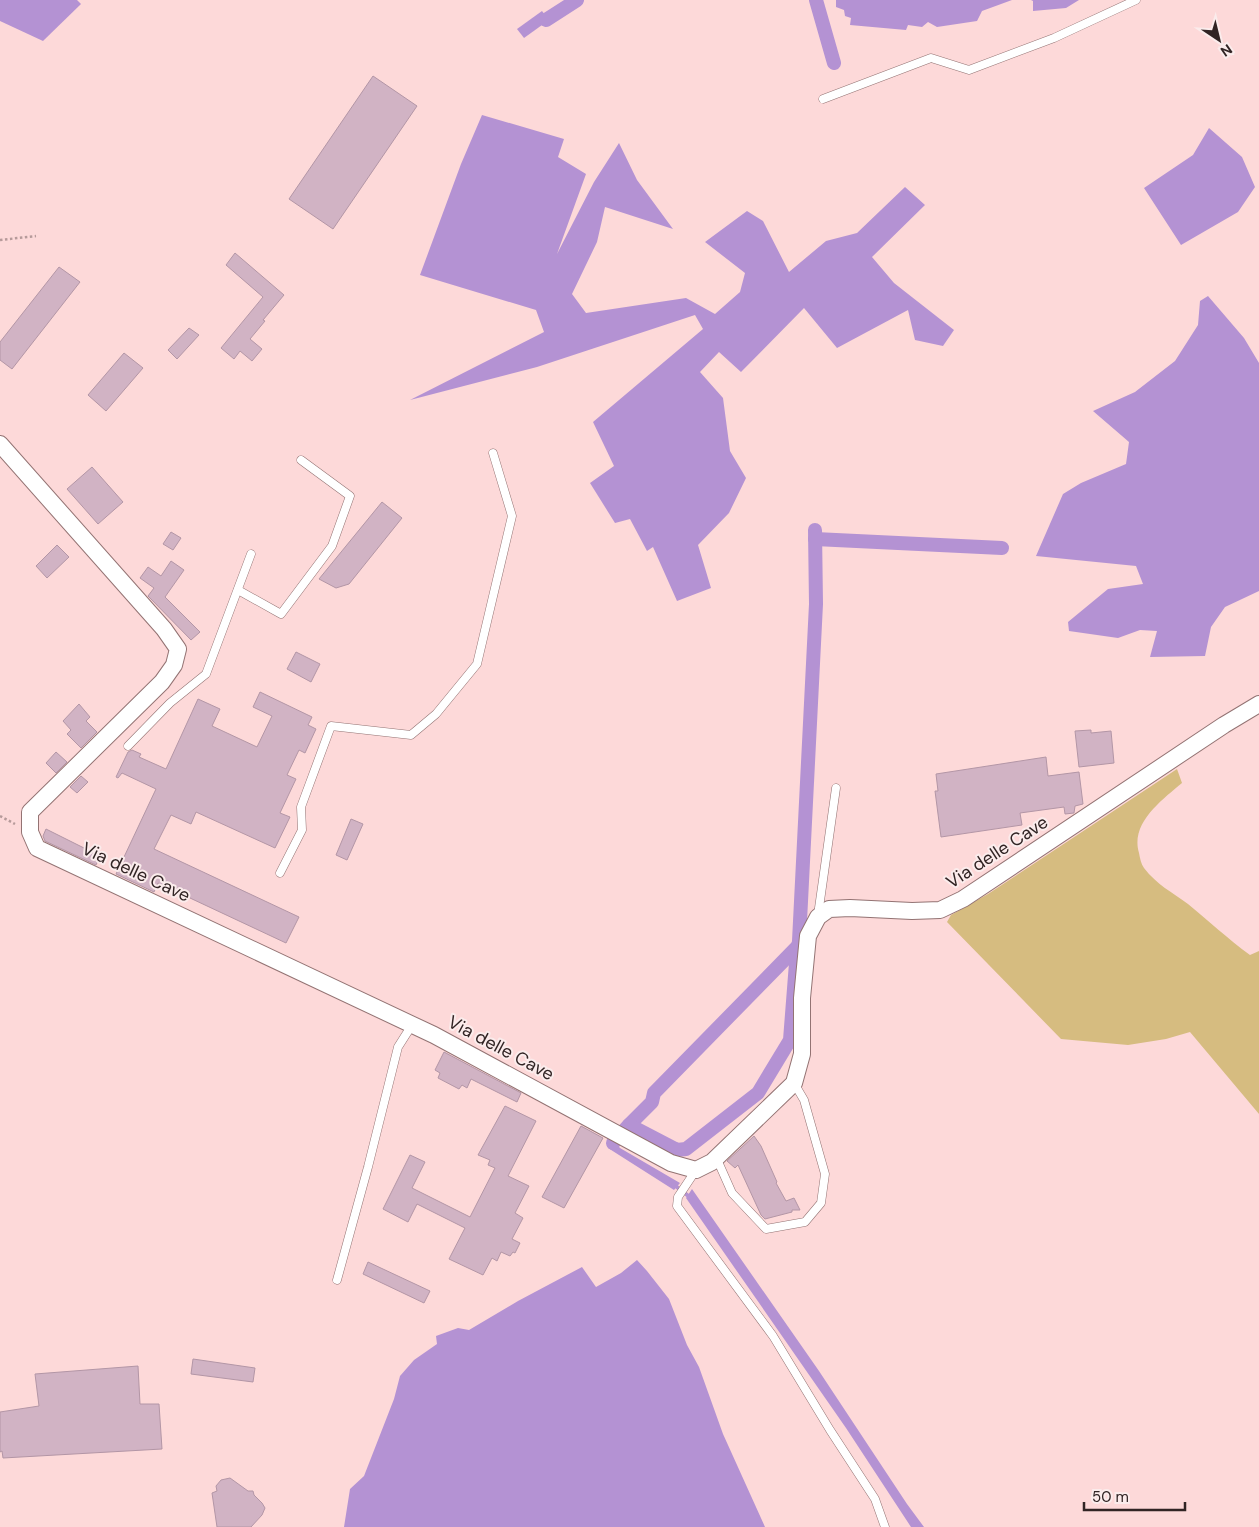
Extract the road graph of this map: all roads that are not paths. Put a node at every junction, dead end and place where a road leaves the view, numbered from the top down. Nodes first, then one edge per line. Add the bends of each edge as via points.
1 (1136, 0) edge
2 (823, 99) dead end
3 (0, 444) edge
4 (493, 452) dead end
5 (301, 460) dead end
6 (251, 554) dead end
7 (238, 590) junction
8 (1259, 704) edge
9 (128, 746) dead end
10 (836, 788) dead end
11 (280, 873) dead end
12 (818, 917) junction
13 (412, 1024) junction
14 (794, 1083) junction
15 (716, 1158) junction
16 (696, 1170) junction
17 (337, 1280) dead end
18 (885, 1527) edge

1 - 2 lane via 1054,38 969,70 932,58
3 - 13 street, Via delle Cave via 164,628 178,649 174,665 162,682 30,812 30,832 38,848
4 - 11 lane via 512,516 477,664 436,714 411,735 332,726 301,807 302,830
5 - 7 lane via 350,496 332,546 281,614
6 - 7 lane
7 - 9 lane via 206,674 170,703
8 - 12 street, Via delle Cave via 963,899 940,910 829,909
10 - 12 lane
12 - 14 street via 808,936 802,998 802,1054
13 - 16 street, Via delle Cave via 671,1163
13 - 17 lane via 398,1047
14 - 15 street
14 - 15 lane via 804,1100 825,1174 821,1203 805,1222 766,1229 732,1193
15 - 16 street
16 - 18 lane via 678,1196 677,1206 773,1336 875,1500

